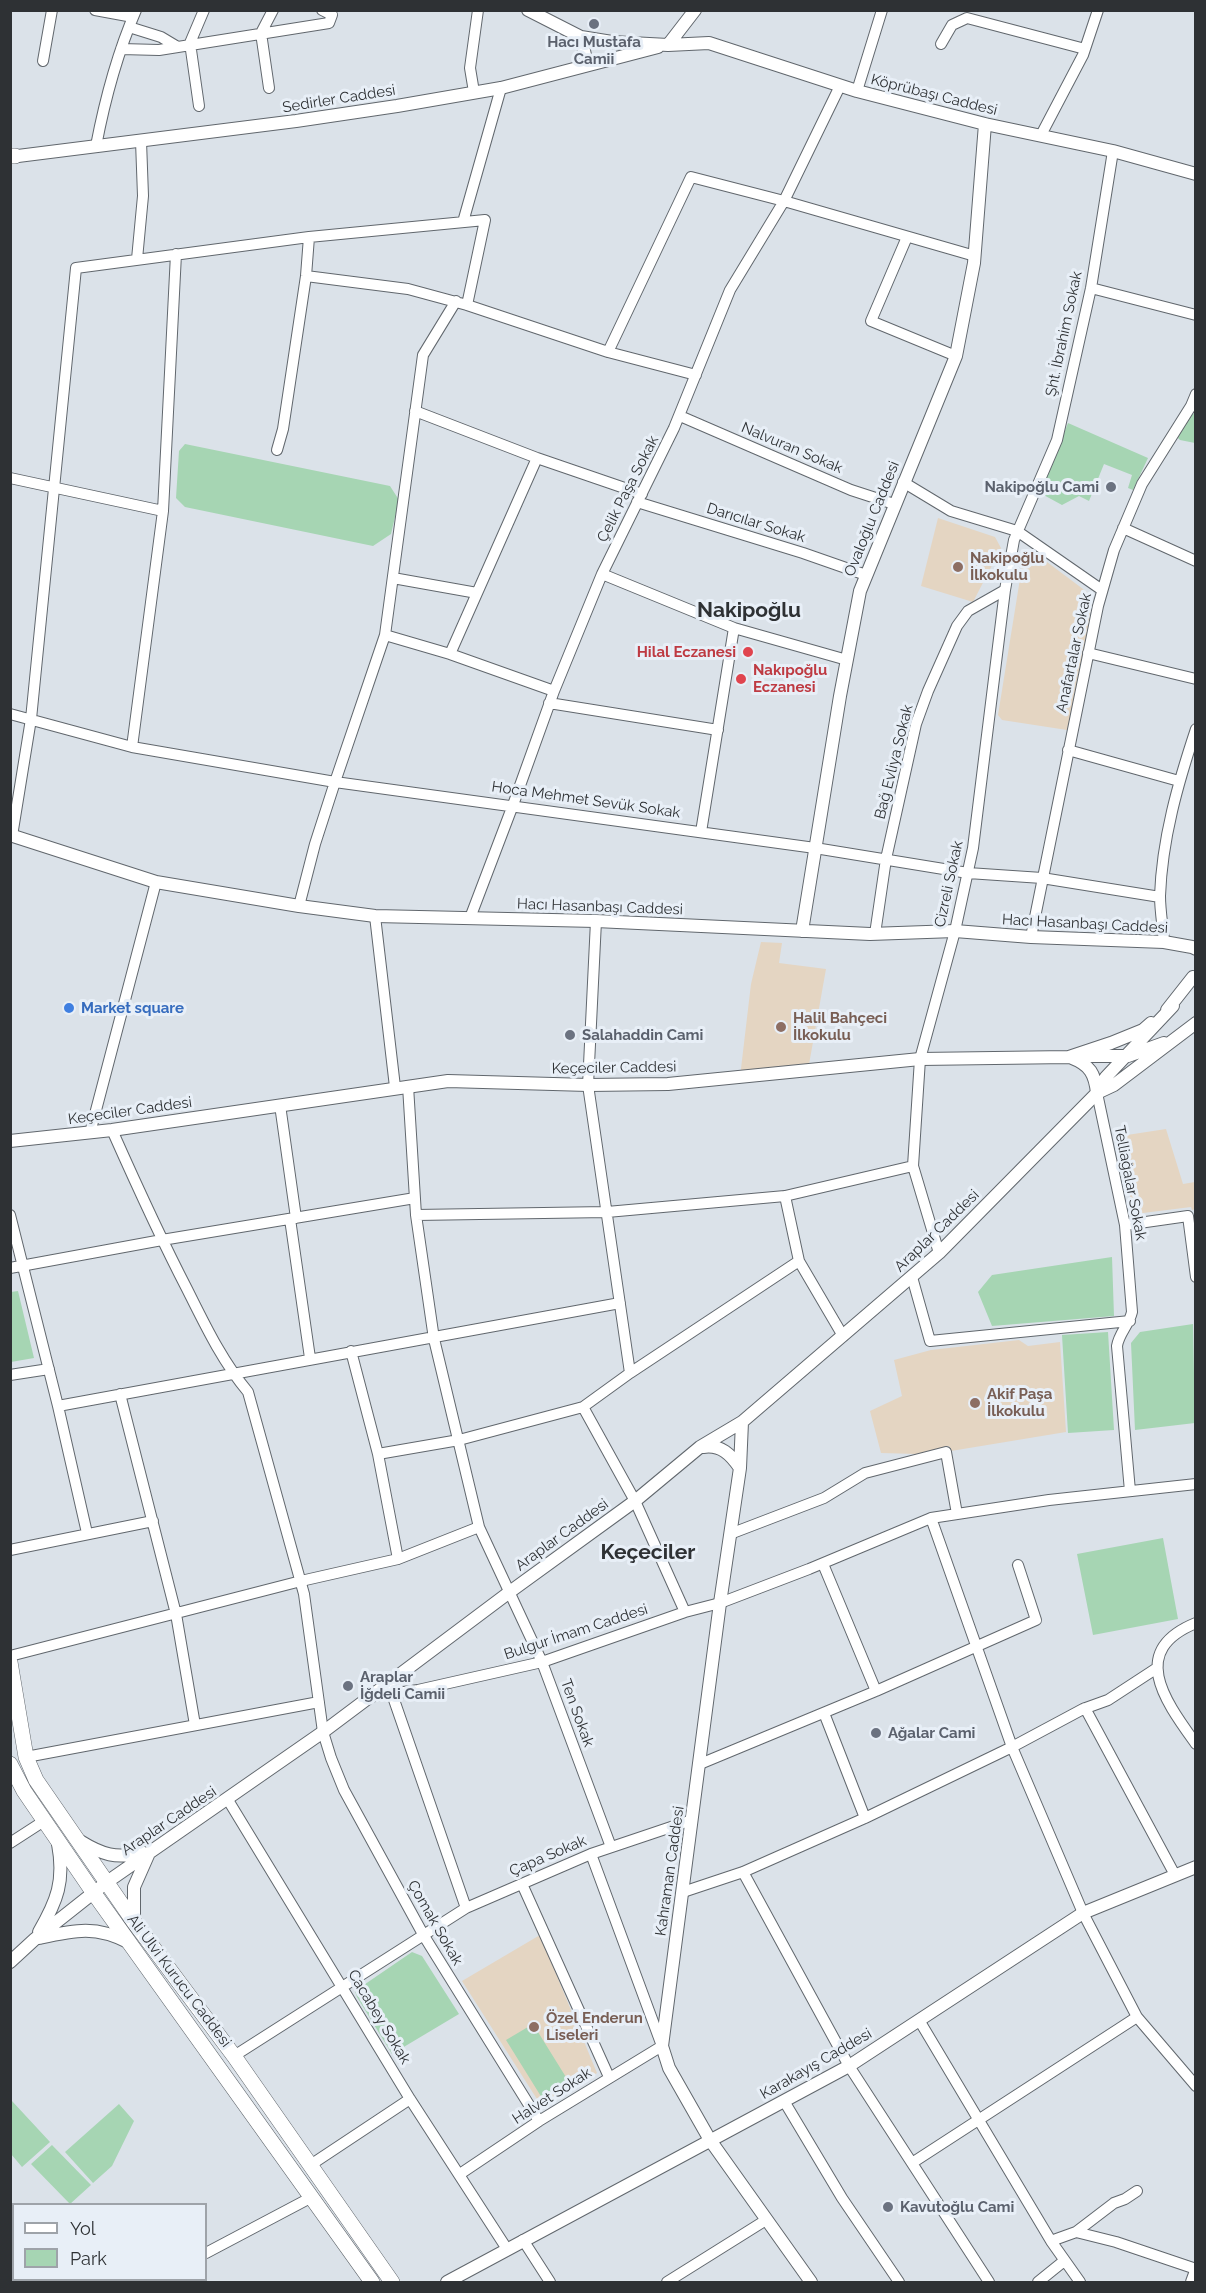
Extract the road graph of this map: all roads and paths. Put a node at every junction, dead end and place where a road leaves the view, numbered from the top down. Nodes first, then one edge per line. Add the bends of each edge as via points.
1 (52, 10) edge
2 (96, 10) edge
3 (204, 10) edge
4 (273, 10) edge
5 (322, 10) edge
6 (478, 10) edge
7 (528, 10) edge
8 (695, 10) edge
9 (882, 10) edge
10 (1098, 10) edge
11 (132, 18) edge
12 (261, 33) junction
13 (581, 37) junction
14 (190, 44) junction
15 (942, 44) dead end
16 (668, 45) junction
17 (176, 46) junction
18 (121, 49) junction
19 (1085, 49) junction
20 (43, 61) dead end
21 (587, 64) junction
22 (840, 86) junction
23 (501, 87) junction
24 (269, 88) dead end
25 (857, 91) junction
26 (474, 92) junction
27 (199, 106) dead end
28 (985, 124) junction
29 (1041, 135) junction
30 (141, 141) junction
31 (96, 146) junction
32 (1113, 151) junction
33 (12, 157) edge
34 (1196, 174) edge
35 (784, 201) junction
36 (463, 222) junction
37 (309, 237) junction
38 (907, 237) junction
39 (176, 254) junction
40 (975, 256) junction
41 (137, 259) junction
42 (306, 276) junction
43 (1091, 288) junction
44 (456, 301) junction
45 (467, 304) junction
46 (1196, 315) edge
47 (608, 352) junction
48 (956, 356) junction
49 (696, 375) junction
50 (1196, 394) edge
51 (1193, 407) edge
52 (415, 411) junction
53 (680, 416) junction
54 (277, 450) dead end
55 (537, 458) junction
56 (10, 478) edge
57 (903, 482) junction
58 (54, 487) junction
59 (640, 498) junction
60 (894, 504) junction
61 (163, 511) junction
62 (1022, 517) joint
63 (1123, 528) junction
64 (1017, 531) junction
65 (1196, 561) edge
66 (602, 574) junction
67 (866, 575) junction
68 (393, 578) junction
69 (1005, 590) junction
70 (1102, 590) junction
71 (477, 593) junction
72 (734, 628) junction
73 (385, 635) junction
74 (1088, 653) junction
75 (450, 654) junction
76 (847, 660) junction
77 (1196, 679) edge
78 (554, 691) junction
79 (549, 704) junction
80 (10, 714) edge
81 (31, 719) junction
82 (1196, 729) edge
83 (718, 730) junction
84 (132, 747) junction
85 (1068, 750) junction
86 (1179, 781) junction
87 (335, 782) junction
88 (513, 805) junction
89 (701, 832) junction
90 (11, 836) edge
91 (815, 848) junction
92 (886, 859) junction
93 (968, 873) junction
94 (1042, 878) junction
95 (156, 882) junction
96 (1160, 897) junction
97 (299, 906) junction
98 (375, 916) junction
99 (470, 918) junction
100 (596, 921) junction
101 (802, 931) junction
102 (955, 931) junction
103 (874, 934) junction
104 (1030, 937) junction
105 (1164, 942) junction
106 (1196, 949) edge
107 (1195, 978) edge
108 (1173, 1006) junction
109 (1196, 1023) edge
110 (1176, 1038) junction
111 (1128, 1056) junction
112 (1069, 1057) junction
113 (920, 1059) junction
114 (588, 1085) junction
115 (401, 1087) junction
116 (1097, 1093) junction
117 (280, 1105) junction
118 (112, 1130) junction
119 (90, 1132) junction
120 (10, 1141) edge
121 (913, 1166) junction
122 (785, 1196) junction
123 (415, 1198) junction
124 (607, 1212) junction
125 (10, 1215) edge
126 (416, 1215) junction
127 (293, 1218) junction
128 (1125, 1225) junction
129 (162, 1240) junction
130 (939, 1252) junction
131 (799, 1261) junction
132 (24, 1265) junction
133 (10, 1268) edge
134 (1196, 1276) edge
135 (912, 1277) junction
136 (620, 1303) junction
137 (1130, 1321) junction
138 (843, 1336) junction
139 (434, 1339) junction
140 (351, 1351) junction
141 (310, 1358) junction
142 (49, 1369) junction
143 (232, 1372) junction
144 (630, 1374) junction
145 (10, 1375) edge
146 (120, 1394) junction
147 (58, 1406) junction
148 (583, 1407) junction
149 (742, 1422) junction
150 (459, 1440) junction
151 (700, 1447) junction
152 (378, 1454) junction
153 (741, 1468) junction
154 (1196, 1484) edge
155 (1130, 1491) junction
156 (634, 1501) junction
157 (957, 1514) junction
158 (931, 1518) junction
159 (153, 1521) junction
160 (478, 1527) junction
161 (87, 1533) junction
162 (730, 1534) junction
163 (10, 1550) edge
164 (398, 1559) junction
165 (823, 1564) junction
166 (1018, 1565) dead end
167 (300, 1581) junction
168 (510, 1591) junction
169 (720, 1602) junction
170 (685, 1612) junction
171 (177, 1614) junction
172 (1196, 1623) edge
173 (977, 1646) junction
174 (10, 1656) edge
175 (10, 1662) edge
176 (542, 1662) junction
177 (1157, 1668) junction
178 (876, 1691) junction
179 (392, 1694) junction
180 (368, 1697) junction
181 (319, 1702) junction
182 (1085, 1708) junction
183 (824, 1713) junction
184 (195, 1725) junction
185 (323, 1732) junction
186 (1196, 1744) edge
187 (1012, 1747) junction
188 (26, 1757) junction
189 (10, 1764) edge
190 (700, 1764) junction
191 (228, 1800) junction
192 (865, 1818) junction
193 (692, 1820) junction
194 (44, 1821) junction
195 (57, 1839) junction
196 (78, 1840) junction
197 (10, 1843) edge
198 (611, 1847) junction
199 (151, 1849) junction
200 (591, 1854) junction
201 (1196, 1867) edge
202 (743, 1872) junction
203 (1175, 1875) junction
204 (107, 1882) junction
205 (522, 1884) junction
206 (93, 1892) junction
207 (683, 1892) junction
208 (466, 1908) junction
209 (1083, 1913) junction
210 (134, 1922) junction
211 (424, 1936) junction
212 (35, 1939) junction
213 (130, 1943) junction
214 (10, 1962) edge
215 (343, 1987) junction
216 (1137, 2017) junction
217 (919, 2020) junction
218 (662, 2046) junction
219 (234, 2056) junction
220 (849, 2066) junction
221 (609, 2077) junction
222 (1196, 2086) edge
223 (410, 2099) junction
224 (784, 2101) junction
225 (978, 2120) junction
226 (539, 2121) junction
227 (710, 2140) junction
228 (912, 2163) junction
229 (309, 2166) junction
230 (460, 2174) junction
231 (1137, 2191) dead end
232 (312, 2198) junction
233 (766, 2220) junction
234 (1076, 2232) junction
235 (523, 2240) junction
236 (1051, 2241) junction
237 (507, 2249) junction
238 (207, 2252) edge
239 (1064, 2261) junction
240 (1196, 2270) edge
241 (369, 2280) edge
242 (452, 2280) edge
243 (159, 2281) edge
244 (150, 2283) edge
245 (392, 2283) edge
246 (550, 2283) edge
247 (668, 2283) edge
248 (811, 2283) edge
249 (899, 2283) edge
250 (989, 2283) edge
251 (1038, 2283) edge
252 (1080, 2283) edge
253 (1192, 2283) edge

1 - 20 street
2 - 11 street
3 - 14 street
4 - 12 street
5 - 12 street via 332,15 329,23
6 - 26 street via 470,68
7 - 13 street
8 - 16 street
9 - 25 street
10 - 19 street
11 - 17 street
11 - 18 street
12 - 14 street
12 - 24 street
13 - 16 street
13 - 21 street
14 - 17 street
14 - 27 street
15 - 19 street via 952,26 967,18
16 - 21 street, Sedirler Caddesi
16 - 22 street, Köprübaşı Caddesi via 709,43
17 - 18 street via 140,51
18 - 31 street
19 - 29 street
21 - 23 street, Sedirler Caddesi
22 - 25 street, Köprübaşı Caddesi
22 - 35 street, Çelik Paşa Sokak
23 - 26 street, Sedirler Caddesi
23 - 36 street
25 - 28 street, Köprübaşı Caddesi
26 - 30 street, Sedirler Caddesi via 319,118
28 - 29 street, Köprübaşı Caddesi
28 - 40 street, Ovaloğlu Caddesi
29 - 32 street, Köprübaşı Caddesi
30 - 31 street, Sedirler Caddesi
30 - 41 street via 143,196
31 - 33 street, Sedirler Caddesi
32 - 34 street, Köprübaşı Caddesi
32 - 43 street, Şht. İbrahim Sokak
35 - 38 street
35 - 47 street via 691,177
35 - 49 street, Çelik Paşa Sokak via 730,290
36 - 37 street
36 - 45 street via 486,220
37 - 39 street
37 - 42 street
38 - 40 street
38 - 48 street via 871,321
39 - 41 street
39 - 61 street
40 - 48 street, Ovaloğlu Caddesi
41 - 58 street via 76,268
42 - 44 street via 408,289
42 - 54 street
43 - 46 street
43 - 62 street, Şht. İbrahim Sokak via 1057,440
44 - 45 street
44 - 52 street via 423,355
45 - 47 street
47 - 49 street
48 - 57 street, Ovaloğlu Caddesi
49 - 53 street, Çelik Paşa Sokak
50 - 51 street, Anafartalar Sokak
51 - 63 street, Anafartalar Sokak via 1142,484
52 - 55 street, Darıcılar Sokak
52 - 68 street
53 - 59 street, Çelik Paşa Sokak
53 - 60 street, Nalvuran Sokak via 851,490
55 - 59 street, Darıcılar Sokak
55 - 71 street
56 - 58 street
57 - 60 street, Ovaloğlu Caddesi
57 - 64 street via 951,511
58 - 61 street
58 - 81 street
59 - 66 street, Çelik Paşa Sokak
59 - 67 street, Darıcılar Sokak
60 - 67 street, Ovaloğlu Caddesi
61 - 84 street
62 - 64 street, Cizreli Sokak
63 - 65 street
63 - 70 street, Anafartalar Sokak
64 - 69 street, Cizreli Sokak
64 - 70 street
66 - 72 street
66 - 78 street, Çelik Paşa Sokak
67 - 76 street, Ovaloğlu Caddesi
68 - 71 street
68 - 73 street
69 - 92 street, Bağ Evliya Sokak via 968,611 957,626 928,691 916,724
69 - 93 street, Cizreli Sokak
70 - 74 street, Anafartalar Sokak
71 - 75 street
72 - 76 street
72 - 83 street
73 - 75 street
73 - 87 street
74 - 77 street
74 - 85 street, Anafartalar Sokak
75 - 78 street
76 - 91 street, Ovaloğlu Caddesi
78 - 79 street, Çelik Paşa Sokak
79 - 83 street
79 - 88 street, Çelik Paşa Sokak
80 - 81 street, Hoca Mehmet Sevük Sokak
81 - 84 street, Hoca Mehmet Sevük Sokak
81 - 90 street
82 - 86 street
83 - 89 street
84 - 87 street, Hoca Mehmet Sevük Sokak
85 - 86 street
85 - 94 street, Anafartalar Sokak
86 - 96 street
87 - 88 street, Hoca Mehmet Sevük Sokak
87 - 97 street
88 - 89 street, Hoca Mehmet Sevük Sokak
88 - 99 street, Çelik Paşa Sokak
89 - 91 street, Hoca Mehmet Sevük Sokak
90 - 95 street, Hacı Hasanbaşı Caddesi
91 - 92 street, Hoca Mehmet Sevük Sokak
91 - 101 street, Ovaloğlu Caddesi
92 - 93 street, Hoca Mehmet Sevük Sokak
92 - 103 street, Bağ Evliya Sokak
93 - 94 street, Hoca Mehmet Sevük Sokak
93 - 102 street, Cizreli Sokak
94 - 96 street, Hoca Mehmet Sevük Sokak
94 - 104 street, Anafartalar Sokak
95 - 97 street, Hacı Hasanbaşı Caddesi
95 - 119 street
96 - 105 street
97 - 98 street, Hacı Hasanbaşı Caddesi
98 - 99 street, Hacı Hasanbaşı Caddesi
98 - 115 street, Ten Sokak
99 - 100 street, Hacı Hasanbaşı Caddesi
100 - 101 street, Hacı Hasanbaşı Caddesi
100 - 114 street
101 - 103 street, Hacı Hasanbaşı Caddesi
102 - 103 street, Hacı Hasanbaşı Caddesi
102 - 104 street, Hacı Hasanbaşı Caddesi
102 - 113 street, Cizreli Sokak
104 - 105 street, Hacı Hasanbaşı Caddesi
105 - 106 street, Hacı Hasanbaşı Caddesi
107 - 108 street, Keçeciler Caddesi
108 - 111 street, Araplar Caddesi
108 - 112 street, Keçeciler Caddesi via 1143,1030
109 - 110 street, Araplar Caddesi
110 - 111 street
110 - 116 street, Araplar Caddesi via 1114,1085
111 - 112 street
111 - 116 street, Araplar Caddesi via 1106,1077
112 - 113 street, Keçeciler Caddesi
112 - 116 street via 1092,1070
113 - 114 street, Keçeciler Caddesi via 668,1084
113 - 121 street, Cizreli Sokak
114 - 115 street, Keçeciler Caddesi via 448,1081
114 - 124 street
115 - 117 street, Keçeciler Caddesi
115 - 123 street, Ten Sokak
116 - 128 street, Telliağalar Sokak
116 - 130 street, Araplar Caddesi
117 - 118 street, Keçeciler Caddesi
117 - 127 street
118 - 119 street, Keçeciler Caddesi
118 - 129 street, Çomak Sokak
119 - 120 street, Keçeciler Caddesi
121 - 122 street
121 - 130 street, Cizreli Sokak
122 - 124 street
122 - 131 street
123 - 126 street, Ten Sokak
123 - 127 street
124 - 126 street
124 - 136 street
125 - 132 street
126 - 139 street, Ten Sokak
127 - 129 street
127 - 141 street
128 - 134 street via 1188,1216
128 - 137 street, Telliağalar Sokak
129 - 132 street
129 - 143 street, Çomak Sokak
130 - 135 street, Araplar Caddesi
131 - 138 street
131 - 144 street
132 - 133 street
132 - 142 street
135 - 137 street via 930,1341
135 - 138 street, Araplar Caddesi
136 - 139 street
136 - 144 street
137 - 155 street, Telliağalar Sokak via 1117,1346
138 - 149 street, Araplar Caddesi
139 - 140 street
139 - 150 street, Ten Sokak
140 - 141 street
140 - 152 street
141 - 143 street
142 - 145 street
142 - 147 street
143 - 146 street
143 - 167 street, Çomak Sokak via 248,1392
144 - 148 street
146 - 147 street
146 - 159 street
147 - 161 street
148 - 150 street
148 - 156 street
149 - 151 street, Araplar Caddesi
149 - 153 street, Kahraman Caddesi
150 - 152 street
150 - 160 street, Ten Sokak
151 - 153 street via 723,1449
151 - 156 street, Araplar Caddesi
152 - 164 street
153 - 162 street, Kahraman Caddesi
154 - 155 street, Bulgur İmam Caddesi
155 - 157 street, Bulgur İmam Caddesi
156 - 168 street, Araplar Caddesi
156 - 170 street
157 - 158 street, Bulgur İmam Caddesi
157 - 162 street via 946,1452 865,1473 824,1498
158 - 165 street, Bulgur İmam Caddesi
158 - 173 street
159 - 161 street
159 - 171 street
160 - 164 street
160 - 168 street, Ten Sokak
161 - 163 street
162 - 169 street, Kahraman Caddesi
164 - 167 street
165 - 169 street, Bulgur İmam Caddesi
165 - 178 street
166 - 173 street via 1036,1620
167 - 171 street
167 - 181 street, Çomak Sokak
168 - 176 street, Ten Sokak
168 - 180 street, Araplar Caddesi
169 - 170 street, Bulgur İmam Caddesi
169 - 190 street, Kahraman Caddesi
170 - 176 street, Bulgur İmam Caddesi
171 - 174 street
171 - 184 street
172 - 177 street via 1162,1646
173 - 178 street
173 - 187 street
175 - 188 main road, Ali Ulvi Kurucu Caddesi
176 - 179 street, Bulgur İmam Caddesi
176 - 198 street, Ten Sokak
177 - 182 street via 1108,1700
177 - 186 street via 1171,1708
178 - 183 street
179 - 180 street, Bulgur İmam Caddesi
179 - 208 street
180 - 185 street, Araplar Caddesi
181 - 184 street
181 - 185 street, Çomak Sokak
182 - 187 street
182 - 203 street
183 - 190 street
183 - 192 street
184 - 188 street
185 - 191 street, Araplar Caddesi
185 - 211 street, Çomak Sokak via 344,1790
187 - 192 street
187 - 209 street
188 - 196 main road, Ali Ulvi Kurucu Caddesi via 36,1780
189 - 194 main road, Ali Ulvi Kurucu Caddesi
190 - 193 street, Kahraman Caddesi
191 - 199 street, Araplar Caddesi
191 - 215 street, Cacabey Sokak
192 - 202 street
193 - 198 street, Çapa Sokak
193 - 207 street, Kahraman Caddesi
194 - 195 main road, Ali Ulvi Kurucu Caddesi
194 - 197 street
195 - 206 main road, Ali Ulvi Kurucu Caddesi
195 - 212 street via 62,1863 59,1892
196 - 199 street via 96,1851 119,1857
196 - 204 main road, Ali Ulvi Kurucu Caddesi
198 - 200 street, Çapa Sokak
199 - 204 street, Araplar Caddesi
199 - 210 street via 134,1887
200 - 205 street, Çapa Sokak
200 - 218 street
201 - 203 street, Karakayış Caddesi
202 - 207 street
202 - 220 street
203 - 209 street, Karakayış Caddesi
204 - 206 street, Araplar Caddesi
204 - 210 main road, Ali Ulvi Kurucu Caddesi
205 - 208 street, Çapa Sokak
205 - 221 street
206 - 212 street, Araplar Caddesi
206 - 213 main road, Ali Ulvi Kurucu Caddesi
207 - 218 street, Kahraman Caddesi
208 - 211 street, Çapa Sokak
209 - 216 street
209 - 217 street, Karakayış Caddesi
210 - 219 main road, Ali Ulvi Kurucu Caddesi
211 - 215 street, Çapa Sokak
211 - 226 street, Çomak Sokak
212 - 213 street via 93,1930
212 - 214 street, Araplar Caddesi
213 - 232 main road, Ali Ulvi Kurucu Caddesi
215 - 219 street, Çapa Sokak
215 - 223 street, Cacabey Sokak
216 - 222 street
216 - 225 street
217 - 220 street, Karakayış Caddesi
217 - 225 street
218 - 221 street, Halvet Sokak
218 - 227 street, Kahraman Caddesi via 669,2068
219 - 229 main road, Ali Ulvi Kurucu Caddesi
220 - 224 street, Karakayış Caddesi
220 - 228 street
221 - 226 street, Halvet Sokak
223 - 229 street
223 - 230 street, Cacabey Sokak
224 - 227 street, Karakayış Caddesi
224 - 249 street
225 - 228 street
225 - 236 street
226 - 230 street, Halvet Sokak
227 - 233 street, Kahraman Caddesi
227 - 235 street, Karakayış Caddesi
228 - 250 street
229 - 245 main road, Ali Ulvi Kurucu Caddesi
230 - 237 street, Cacabey Sokak
231 - 234 street
232 - 238 street
232 - 241 main road, Ali Ulvi Kurucu Caddesi
233 - 247 street
233 - 248 street, Kahraman Caddesi
234 - 236 street
234 - 240 street
235 - 237 street, Karakayış Caddesi
235 - 246 street
236 - 239 street
237 - 242 street, Karakayış Caddesi
239 - 251 street
239 - 252 street
240 - 253 street
243 - 244 street

